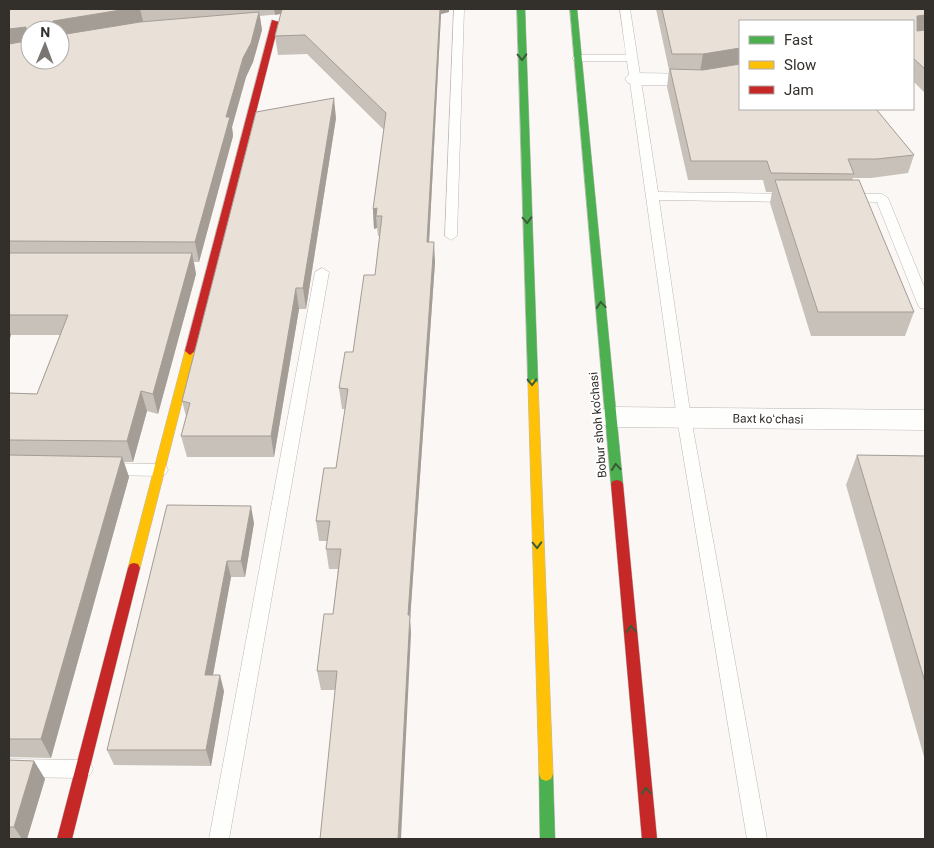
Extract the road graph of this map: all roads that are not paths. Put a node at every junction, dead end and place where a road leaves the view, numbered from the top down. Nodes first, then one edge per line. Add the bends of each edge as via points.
1 (459, 9) edge
2 (521, 9) edge
3 (573, 9) edge
4 (625, 9) edge
5 (293, 18) edge
6 (275, 22) junction
7 (256, 24) edge
8 (577, 58) junction
9 (632, 58) junction
10 (739, 72) edge
11 (635, 80) junction
12 (652, 196) junction
13 (805, 198) edge
14 (834, 198) edge
15 (451, 236) dead end
16 (322, 272) dead end
17 (925, 305) edge
18 (612, 417) junction
19 (684, 418) junction
20 (925, 420) edge
21 (94, 469) edge
22 (160, 470) junction
23 (9, 768) edge
24 (83, 769) junction
25 (64, 839) edge
26 (219, 839) edge
27 (548, 839) edge
28 (650, 839) edge
29 (758, 839) edge

1 - 15 lane
2 -> 27 main road
3 - 8 main road, Bobur shoh ko'chasi
4 - 9 lane
5 - 6 street
6 - 7 street
6 - 22 main road via 206,268
8 - 9 lane
18 -> 8 main road, Bobur shoh ko'chasi
9 - 11 lane
10 - 11 street via 700,80
11 - 12 lane
12 - 13 lane
12 - 19 lane
14 - 17 lane via 882,198
16 - 26 lane
18 - 19 street, Baxt koʻchasi
28 -> 18 main road, Bobur shoh ko'chasi
19 - 20 street, Baxt koʻchasi
19 - 29 lane
21 - 22 lane
22 - 24 main road
23 - 24 lane
24 - 25 main road

